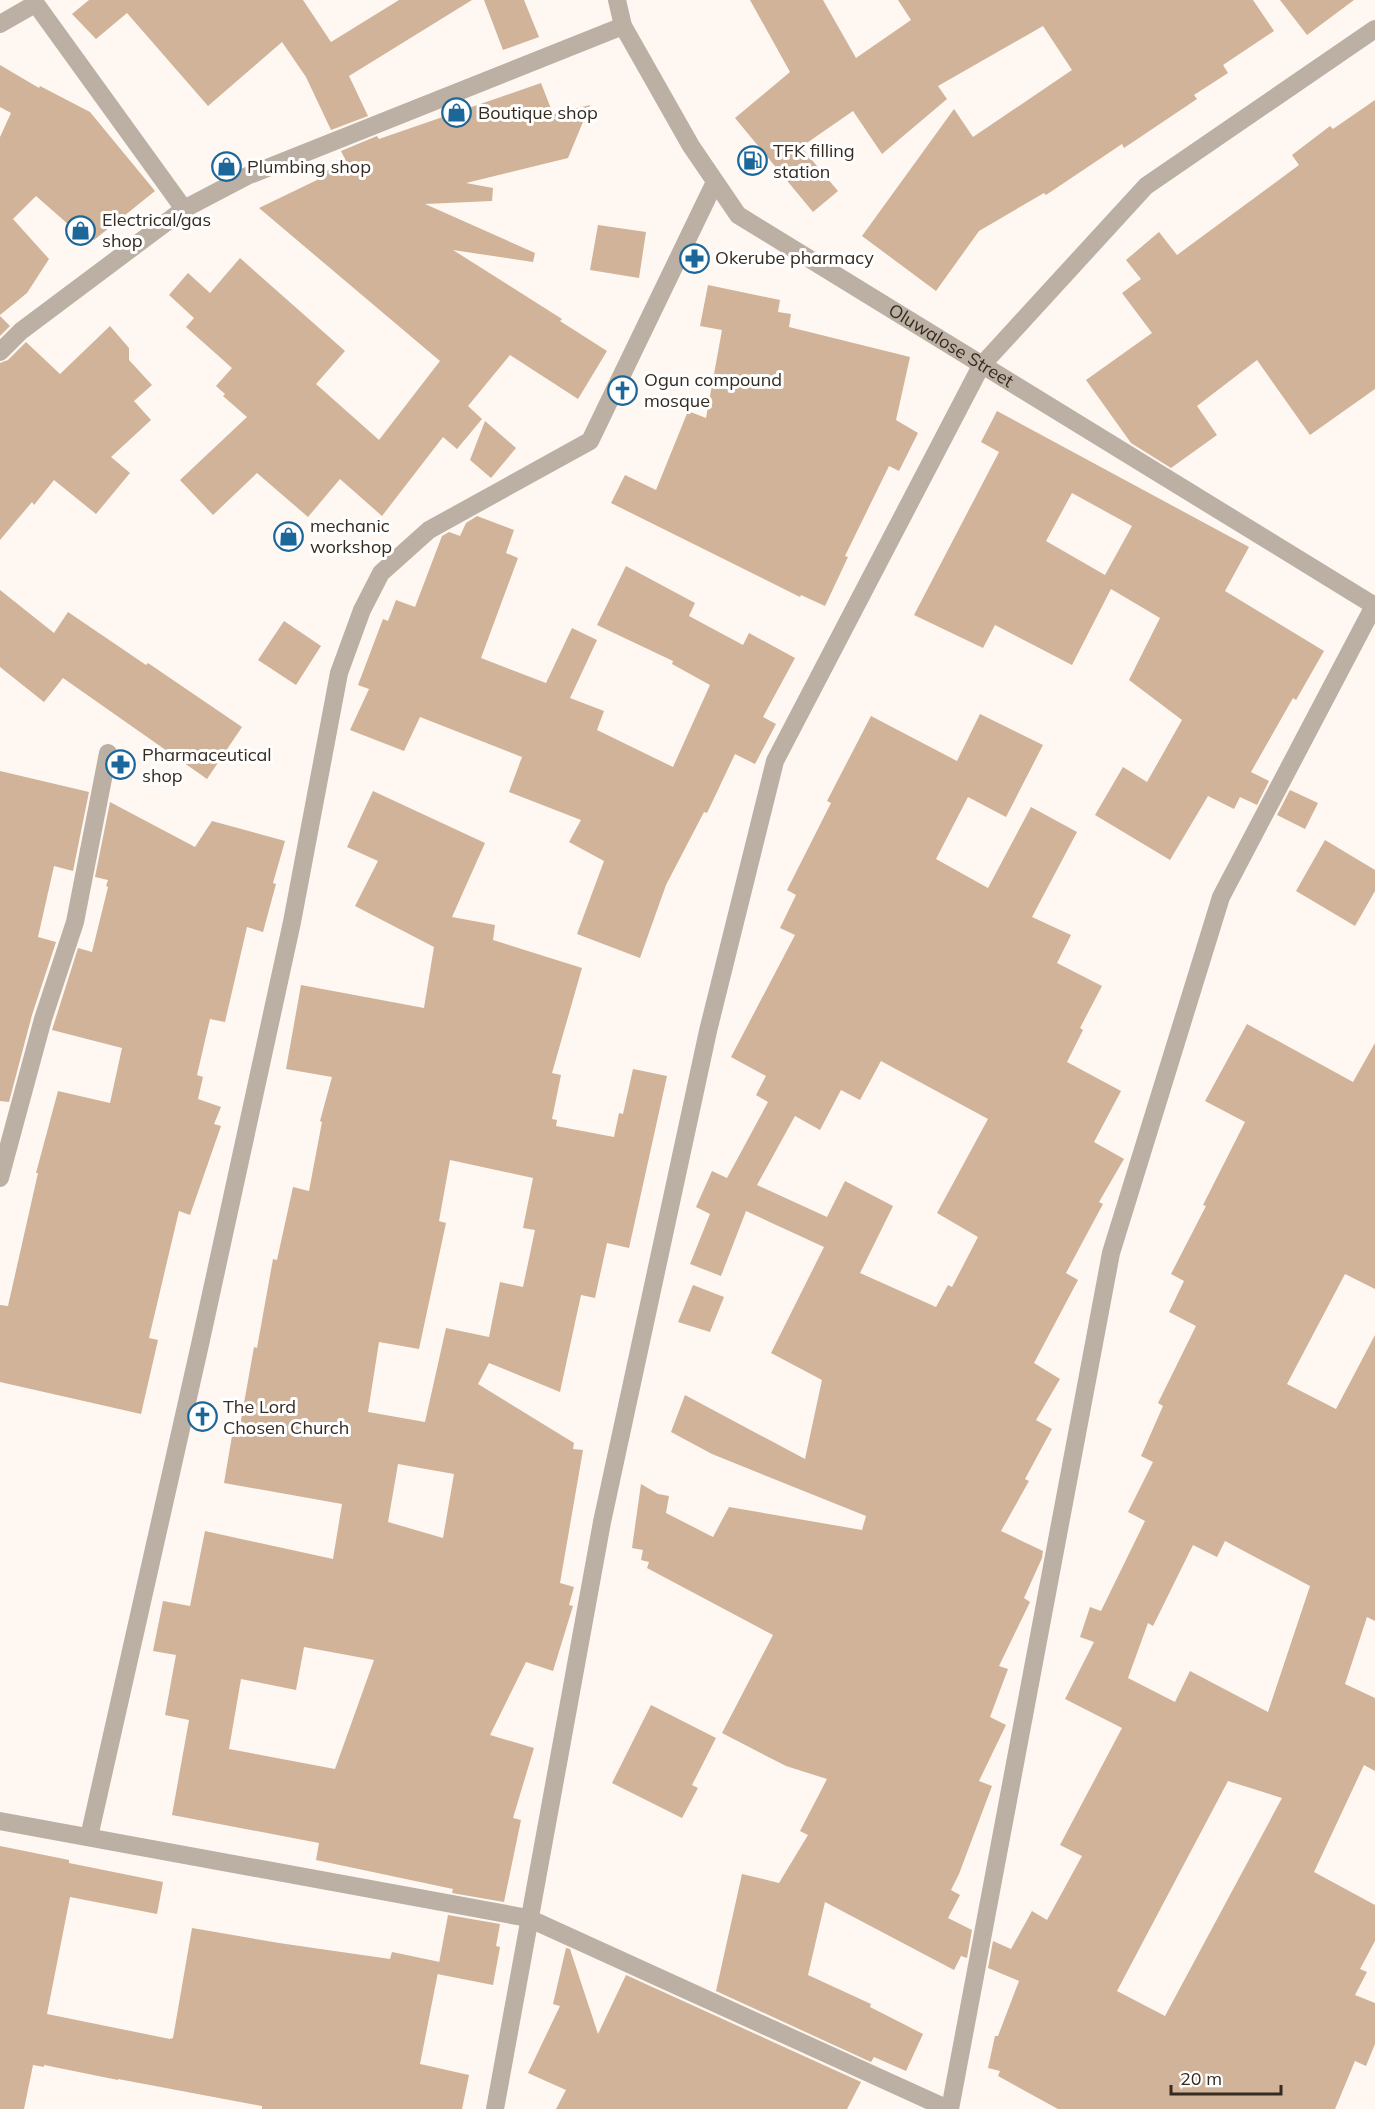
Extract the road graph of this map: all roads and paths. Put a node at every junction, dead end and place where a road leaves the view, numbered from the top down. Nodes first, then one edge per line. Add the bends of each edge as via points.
1 (617, 0) edge
2 (34, 2) edge
3 (0, 24) edge
4 (623, 26) junction
5 (1375, 29) edge
6 (715, 182) junction
7 (184, 210) junction
8 (0, 352) edge
9 (981, 366) junction
10 (1374, 605) edge
11 (108, 753) dead end
12 (0, 1178) edge
13 (0, 1821) edge
14 (89, 1838) junction
15 (528, 1918) junction
16 (495, 2109) edge
17 (949, 2109) edge

1 - 4 street, Oluwalose Street
2 - 3 street
2 - 7 street
4 - 6 street, Oluwalose Street
4 - 7 street via 247,176
5 - 9 street via 1146,186
6 - 9 street, Oluwalose Street via 738,215
6 - 14 street via 590,441 429,530 381,573 362,610 339,673 287,945
7 - 8 street via 21,331
9 - 10 street, Oluwalose Street
9 - 15 street via 775,761 708,1031 602,1522
10 - 17 street via 1221,897 1111,1253
11 - 12 street via 75,922 43,1019
13 - 14 street
14 - 15 street
15 - 16 street
15 - 17 street

